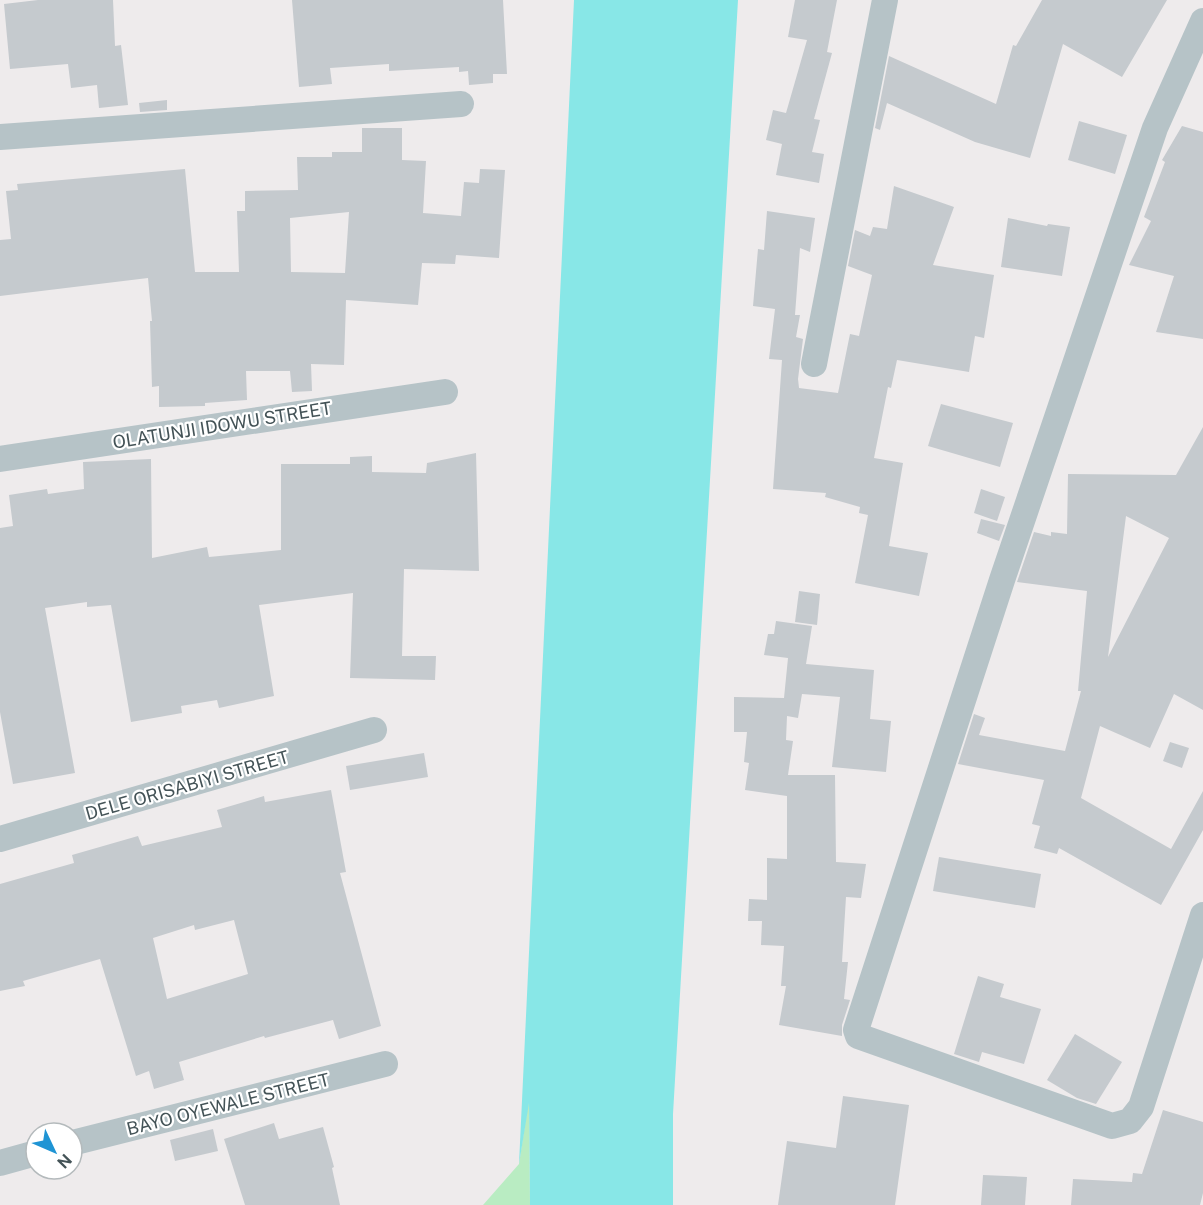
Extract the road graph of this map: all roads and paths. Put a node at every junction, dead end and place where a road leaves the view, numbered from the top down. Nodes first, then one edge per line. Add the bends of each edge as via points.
1 (885, 0) edge
2 (1203, 21) edge
3 (461, 104) dead end
4 (0, 137) edge
5 (814, 364) dead end
6 (445, 392) dead end
7 (0, 459) edge
8 (374, 730) dead end
9 (0, 839) edge
10 (1203, 915) edge
11 (385, 1064) dead end
12 (84, 1140) edge
13 (24, 1156) edge
14 (0, 1163) edge

1 - 5 street
2 - 10 street via 1151,139 1002,580 859,1019 858,1036 1112,1126 1130,1121 1141,1107
3 - 4 street
6 - 7 street, OLATUNJI IDOWU STREET
8 - 9 street, DELE ORISABIYI STREET
11 - 12 street, BAYO OYEWALE STREET
13 - 14 street

